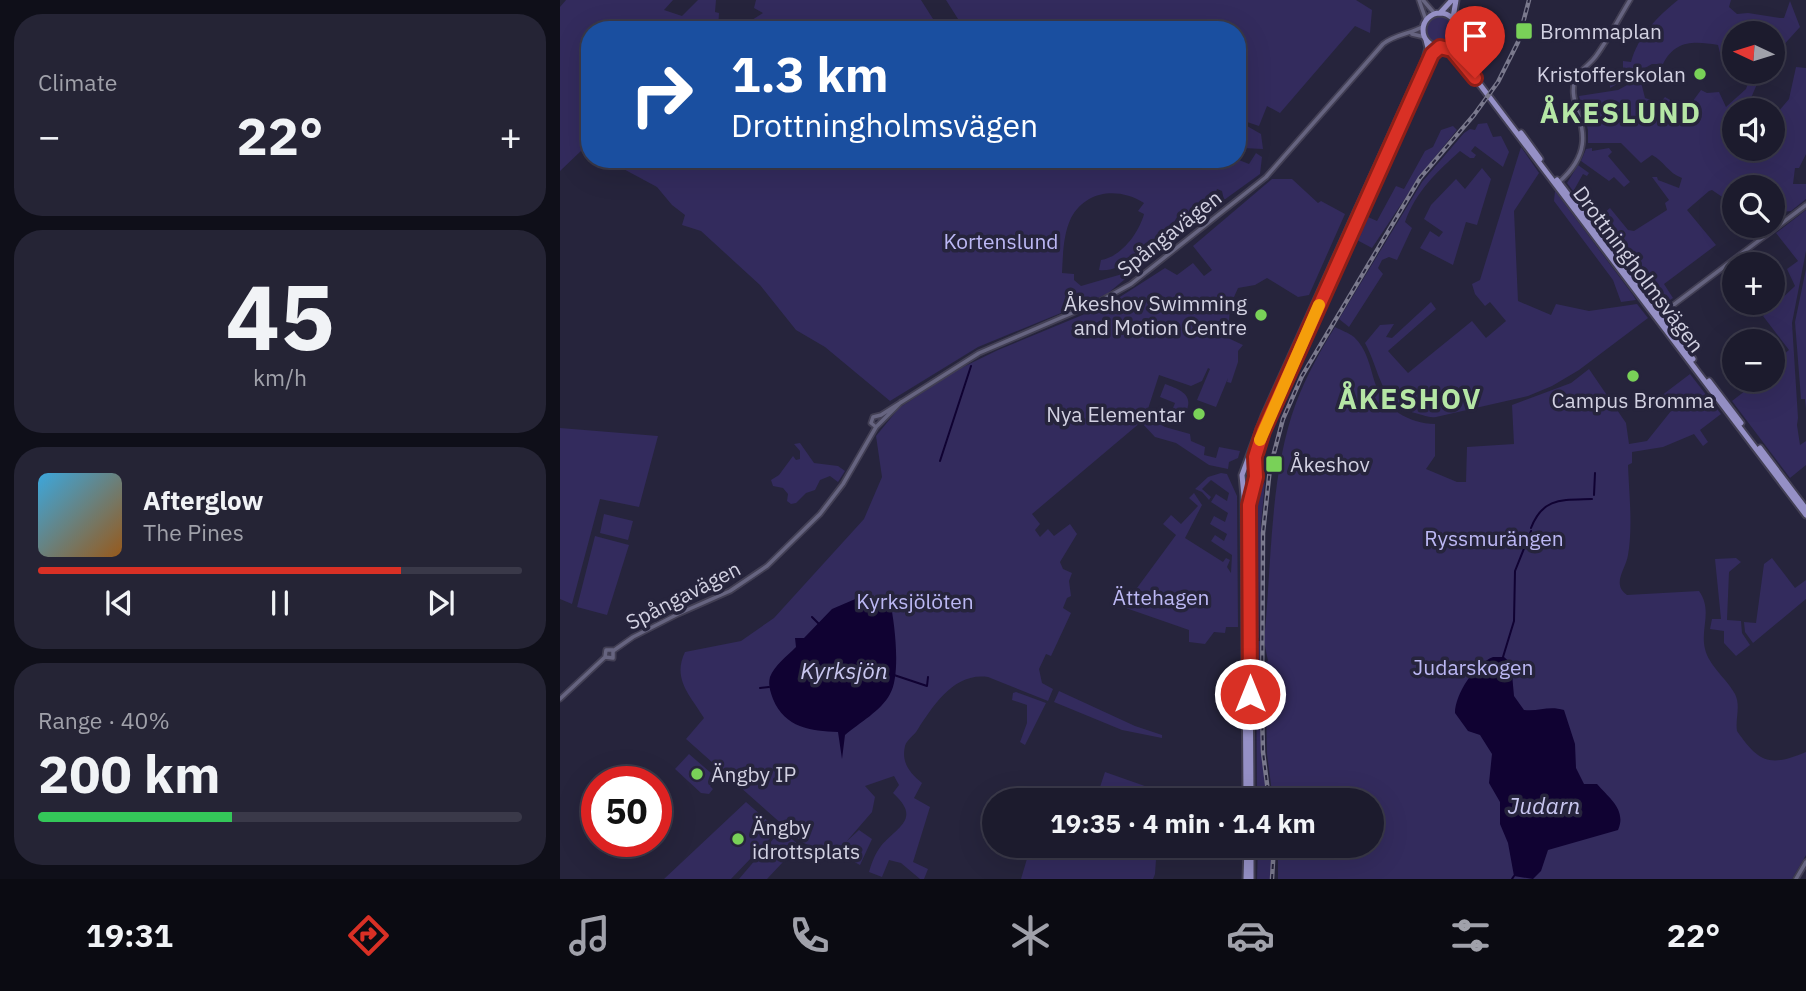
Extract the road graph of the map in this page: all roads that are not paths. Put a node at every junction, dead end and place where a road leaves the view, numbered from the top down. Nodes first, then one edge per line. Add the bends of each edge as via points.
1 (1421, 0) edge
2 (1454, 0) edge
3 (1630, 0) edge
4 (1438, 13) junction
5 (1453, 18) junction
6 (1425, 23) junction
7 (1410, 33) junction
8 (1455, 36) junction
9 (1425, 39) junction
10 (1442, 47) junction
11 (1474, 74) junction
12 (1557, 184) junction
13 (1806, 205) edge
14 (1664, 313) dead end
15 (903, 399) junction
16 (877, 416) junction
17 (881, 422) junction
18 (874, 426) junction
19 (1244, 471) junction
20 (1255, 472) junction
21 (1780, 478) junction
22 (1242, 480) junction
23 (1254, 482) junction
24 (1806, 509) edge
25 (1806, 515) edge
26 (560, 699) edge
27 (1249, 788) edge
28 (1249, 788) edge
29 (1249, 858) edge
30 (1806, 862) edge
31 (1249, 879) edge
32 (1796, 879) edge

1 - 4 street
1 - 6 street
2 - 4 main road
2 - 5 main road
3 - 12 street via 1596,55 1577,76 1575,94 1583,147 1570,172
4 - 5 main road
4 - 6 main road
5 - 8 main road
6 - 7 street, Spångavägen
6 - 9 main road
7 - 9 street
7 - 15 street, Spångavägen via 1383,44 1266,177 1131,284 979,353
8 - 10 main road
8 - 11 main road, Drottningholmsvägen via 1458,50
9 - 10 main road
9 - 19 main road via 1425,59 1264,416
10 - 11 main road, Drottningholmsvägen via 1454,52
10 - 20 main road via 1428,63 1274,404 1256,452
11 - 12 main road, Drottningholmsvägen
12 - 21 main road, Drottningholmsvägen
13 - 14 street
15 - 16 street, Spångavägen
15 - 17 street, Spångavägen
16 - 17 street
16 - 18 street via 872,418
17 - 18 street, Spångavägen
18 - 26 street, Spångavägen via 843,484 767,566 730,592 633,637
19 - 20 main road
19 - 22 main road
20 - 23 main road
21 - 24 main road, Drottningholmsvägen
21 - 25 main road, Drottningholmsvägen
22 - 23 main road
22 - 27 main road
23 - 28 main road via 1249,505
29 - 31 main road
30 - 32 street

